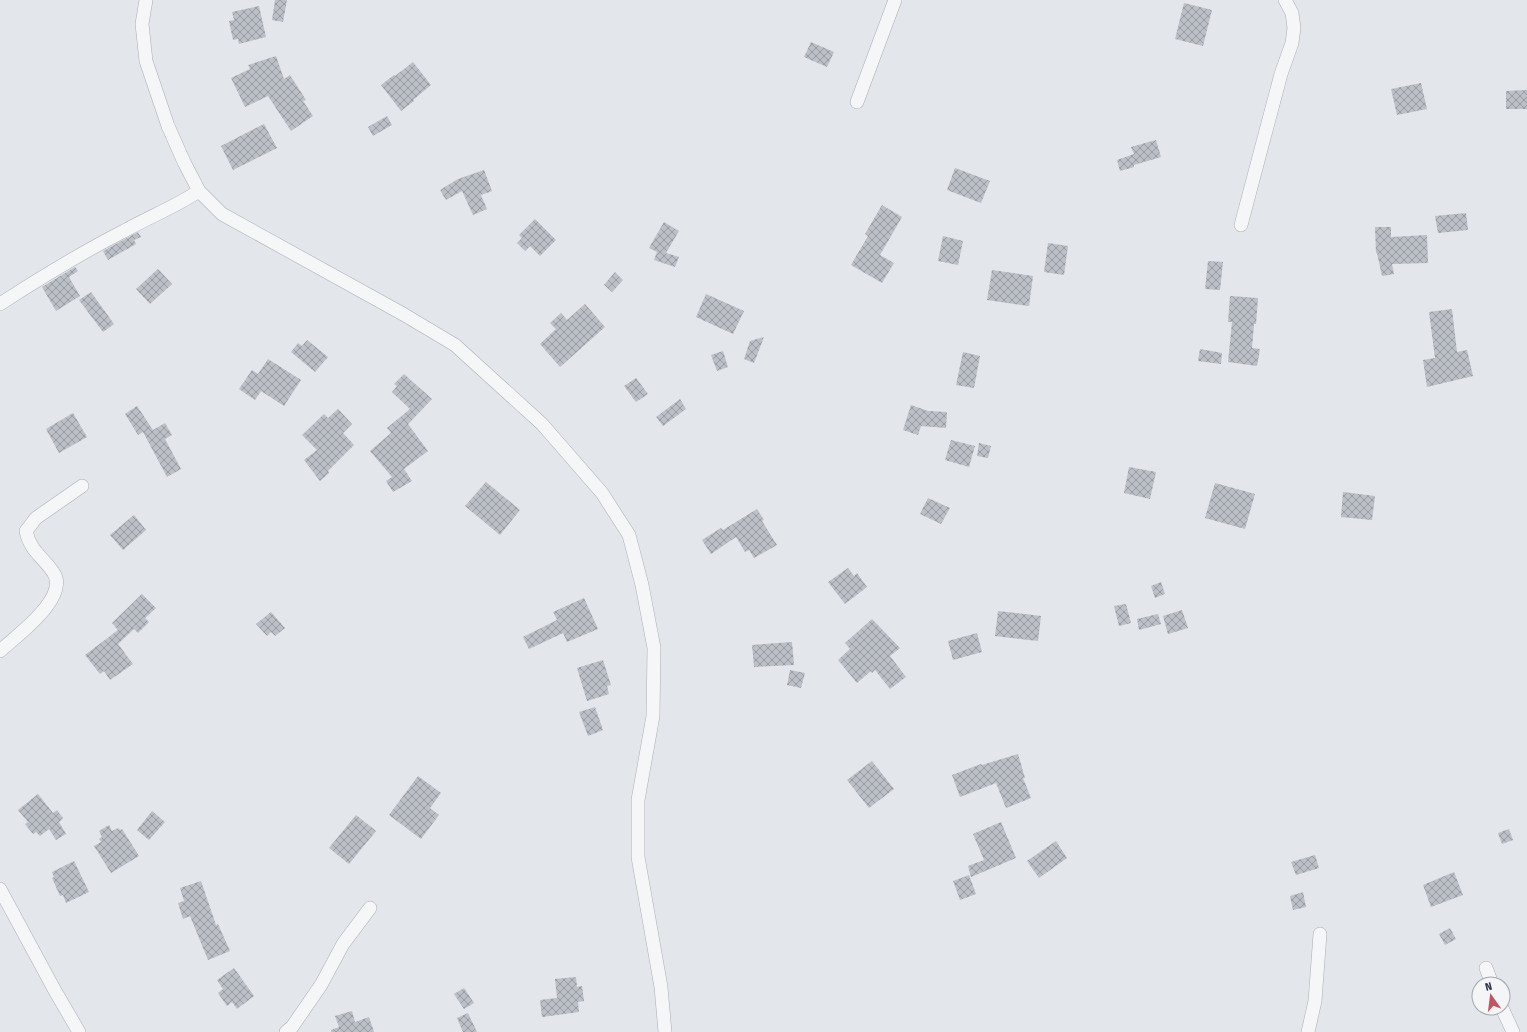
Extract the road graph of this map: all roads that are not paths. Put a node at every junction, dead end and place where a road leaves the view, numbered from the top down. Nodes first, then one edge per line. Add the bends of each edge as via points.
1 (146, 0) edge
2 (895, 0) edge
3 (1284, 0) edge
4 (857, 102) dead end
5 (199, 191) junction
6 (1240, 225) dead end
7 (0, 304) edge
8 (82, 486) dead end
9 (0, 651) edge
10 (0, 889) edge
11 (370, 908) dead end
12 (1320, 934) dead end
13 (1486, 968) dead end
14 (1489, 976) edge
15 (1506, 1016) edge
16 (79, 1032) edge
17 (286, 1032) edge
18 (665, 1032) edge
19 (1308, 1032) edge
20 (1513, 1032) edge

1 - 5 street via 142,24 146,61 168,126
2 - 4 street
3 - 6 street via 1292,13 1292,43 1281,74
5 - 7 street via 45,275
5 - 18 street via 222,214 455,345 542,424 602,494 629,535 654,648 653,716 638,800 638,857 661,987
8 - 9 street via 36,518 26,531 28,542 55,573 55,594 45,611
10 - 16 street
11 - 17 street via 343,944 321,985
12 - 19 street via 1315,1001
13 - 14 street
15 - 20 street

